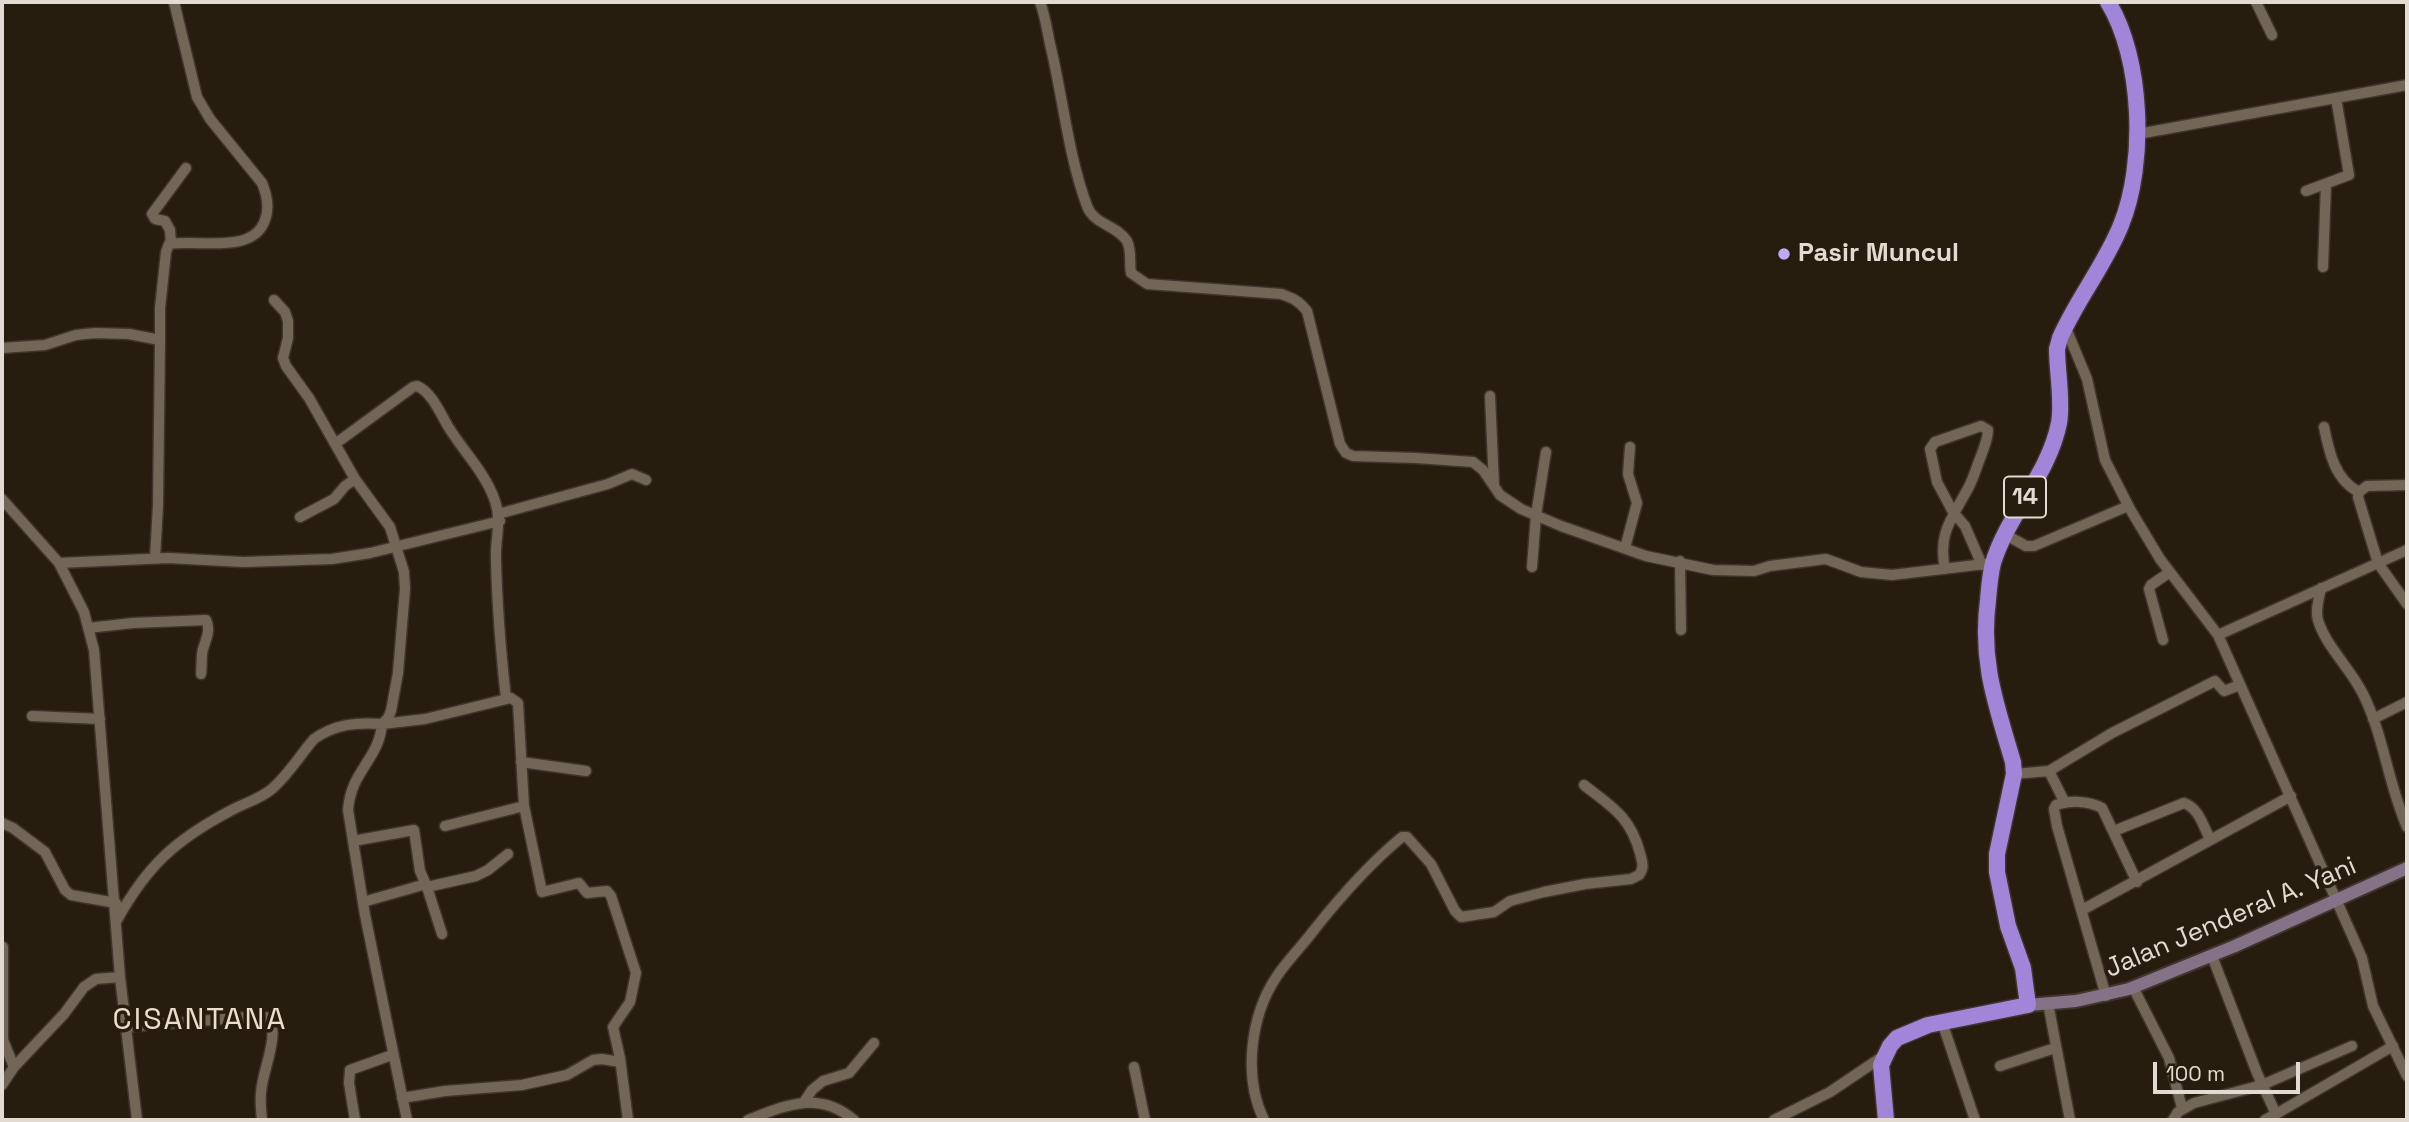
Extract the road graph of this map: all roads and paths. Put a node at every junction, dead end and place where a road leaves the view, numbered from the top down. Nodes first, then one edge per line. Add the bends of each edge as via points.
1 (174, 2) edge
2 (1040, 2) edge
3 (2108, 2) edge
4 (2256, 2) edge
5 (2272, 35) dead end
6 (2407, 85) edge
7 (2336, 98) junction
8 (2138, 135) junction
9 (186, 168) dead end
10 (2326, 184) junction
11 (2306, 191) dead end
12 (171, 243) junction
13 (2323, 267) dead end
14 (274, 300) dead end
15 (2065, 326) junction
16 (160, 340) junction
17 (2, 348) edge
18 (1490, 396) dead end
19 (2324, 427) dead end
20 (335, 444) junction
21 (1630, 447) dead end
22 (1546, 452) dead end
23 (355, 479) junction
24 (646, 480) dead end
25 (1494, 485) junction
26 (2407, 485) edge
27 (2359, 492) junction
28 (2, 499) edge
29 (2129, 506) junction
30 (1953, 512) junction
31 (1536, 515) junction
32 (300, 517) dead end
33 (499, 517) junction
34 (2006, 534) junction
35 (396, 546) junction
36 (1625, 548) junction
37 (2407, 550) edge
38 (155, 558) junction
39 (1680, 561) junction
40 (2378, 563) junction
41 (59, 564) junction
42 (1987, 564) junction
43 (1532, 567) dead end
44 (1945, 569) junction
45 (2170, 572) junction
46 (2321, 588) junction
47 (2407, 604) edge
48 (88, 628) junction
49 (1681, 630) dead end
50 (2218, 635) junction
51 (2162, 640) dead end
52 (201, 674) dead end
53 (2240, 685) junction
54 (506, 699) junction
55 (2407, 702) edge
56 (32, 716) dead end
57 (100, 719) junction
58 (2373, 719) junction
59 (382, 724) junction
60 (521, 762) junction
61 (586, 771) dead end
62 (2049, 771) junction
63 (2014, 774) junction
64 (1584, 785) dead end
65 (2291, 796) junction
66 (2065, 803) junction
67 (523, 806) junction
68 (2, 823) edge
69 (445, 827) dead end
70 (2407, 827) edge
71 (2115, 831) junction
72 (2210, 839) junction
73 (353, 841) junction
74 (508, 854) dead end
75 (2407, 868) edge
76 (2137, 882) junction
77 (427, 886) junction
78 (2336, 900) junction
79 (363, 902) junction
80 (116, 903) junction
81 (2082, 910) junction
82 (117, 920) junction
83 (442, 934) dead end
84 (3, 947) edge
85 (2212, 956) junction
86 (120, 976) junction
87 (2133, 987) junction
88 (2106, 996) junction
89 (2048, 1003) junction
90 (2028, 1005) junction
91 (1935, 1024) junction
92 (126, 1027) junction
93 (874, 1043) dead end
94 (2352, 1046) dead end
95 (2393, 1046) junction
96 (2055, 1048) junction
97 (392, 1055) junction
98 (1885, 1056) junction
99 (620, 1062) junction
100 (1134, 1066) dead end
101 (2000, 1066) dead end
102 (14, 1067) junction
103 (2407, 1076) edge
104 (2, 1085) edge
105 (2262, 1085) junction
106 (402, 1098) junction
107 (804, 1102) junction
108 (2182, 1108) junction
109 (2276, 1114) junction
110 (137, 1120) edge
111 (262, 1120) edge
112 (355, 1120) edge
113 (407, 1120) edge
114 (628, 1120) edge
115 (748, 1120) edge
116 (854, 1120) edge
117 (1146, 1120) edge
118 (1264, 1120) edge
119 (1774, 1120) edge
120 (1886, 1120) edge
121 (1975, 1120) edge
122 (2070, 1120) edge
123 (2173, 1120) edge
124 (2266, 1120) edge

1 - 12 street via 197,97 261,183 268,200 262,227 246,240
2 - 25 street via 1077,175 1094,218 1126,240 1131,272 1155,286 1281,294 1295,299 1307,311 1346,453 1466,460 1479,466
3 - 8 highway, 14 via 2131,68
4 - 5 street
6 - 7 street
7 - 8 street
7 - 10 street via 2350,174
8 - 15 highway, 14 via 2129,203 2121,227
9 - 12 street via 152,214 165,221
10 - 11 street
10 - 13 street
12 - 16 street via 166,251
14 - 20 street via 288,321 286,366
15 - 29 street via 2087,379 2105,460
15 - 34 highway, 14 via 2057,349 2060,420 2055,439
16 - 17 street via 95,333 45,345
16 - 38 street
18 - 25 street
19 - 27 street via 2329,451 2344,482
20 - 23 street
20 - 33 street via 418,386 485,479
21 - 36 street via 1628,474 1637,503
22 - 31 street
23 - 32 street via 334,499
23 - 35 street via 390,527
24 - 33 street via 632,474
25 - 31 street via 1508,501
26 - 27 street via 2367,486
27 - 40 street
28 - 41 street
29 - 34 street via 2034,546
29 - 45 street
30 - 30 street via 1937,482 1930,447 1978,426 1986,427 1989,433 1974,475
30 - 42 street
30 - 44 street via 1942,546
31 - 36 street
31 - 43 street
33 - 35 street
33 - 54 street via 496,564
34 - 42 highway, 14
35 - 38 street via 332,559 243,562
35 - 59 street via 405,589 398,673 391,711
36 - 39 street
37 - 40 street
38 - 41 street
39 - 44 street via 1733,572 1826,558 1873,575
39 - 49 street
40 - 46 street
40 - 47 street
41 - 48 street via 77,594
42 - 44 street
42 - 63 highway, 14 via 1985,653
45 - 50 street
45 - 51 street via 2149,589
46 - 50 street
46 - 58 street via 2320,625 2348,667
48 - 52 street via 206,620
48 - 57 street
50 - 53 street
53 - 62 street via 2224,691 2216,681 2112,733
53 - 65 street
54 - 59 street via 425,719
54 - 60 street via 519,703
55 - 58 street
56 - 57 street
57 - 80 street
58 - 70 street
59 - 73 street via 376,749 349,794
59 - 82 street via 343,725 314,739 271,790 202,828 158,860
60 - 61 street
60 - 67 street
62 - 63 street
62 - 66 street
63 - 90 highway, 14 via 1997,873 2023,968
64 - 118 street via 1626,819 1643,866 1639,875 1514,899 1494,912 1461,917 1431,864 1402,836 1333,906 1275,979 1260,1010 1253,1045 1255,1099
65 - 72 street
65 - 78 street
66 - 71 street via 2095,804
66 - 81 street via 2056,805 2055,817
67 - 69 street
67 - 99 street via 542,892 579,883 587,893 607,891 611,896 636,973 630,1002 612,1027
68 - 80 street via 45,852 71,895
71 - 72 street via 2184,803 2196,811
71 - 76 street
72 - 76 street
73 - 77 street via 414,830
73 - 79 street
74 - 77 street via 476,876
75 - 78 main road, Jalan Jenderal A. Yani
76 - 81 street
77 - 79 street
77 - 83 street
78 - 85 main road, Jalan Jenderal A. Yani
78 - 95 street via 2362,958 2373,1006
79 - 97 street
80 - 82 street
81 - 88 street
82 - 86 street
84 - 102 street via 4,1040
85 - 87 main road, Jalan Jenderal A. Yani
85 - 105 street
86 - 92 street
86 - 102 street via 96,979 84,988
87 - 88 main road, Jalan Jenderal A. Yani
87 - 108 street via 2169,1058
88 - 89 main road, Jalan Jenderal A. Yani
89 - 90 main road, Jalan Jenderal A. Yani
89 - 96 street
90 - 91 highway
91 - 98 highway via 1897,1038
91 - 121 street
92 - 110 street
92 - 111 street via 269,1017 273,1025 261,1092
93 - 107 street via 849,1073 823,1081
94 - 105 street
95 - 103 street
95 - 109 street
96 - 101 street
96 - 122 street
97 - 106 street
97 - 112 street via 350,1070
98 - 119 street via 1830,1092
98 - 120 highway via 1881,1077
99 - 106 street via 593,1060 566,1075 522,1085
99 - 114 street
100 - 117 street
102 - 104 street
105 - 108 street
105 - 109 street
106 - 113 street
107 - 115 street
107 - 116 street via 837,1108
108 - 123 street
109 - 124 street

